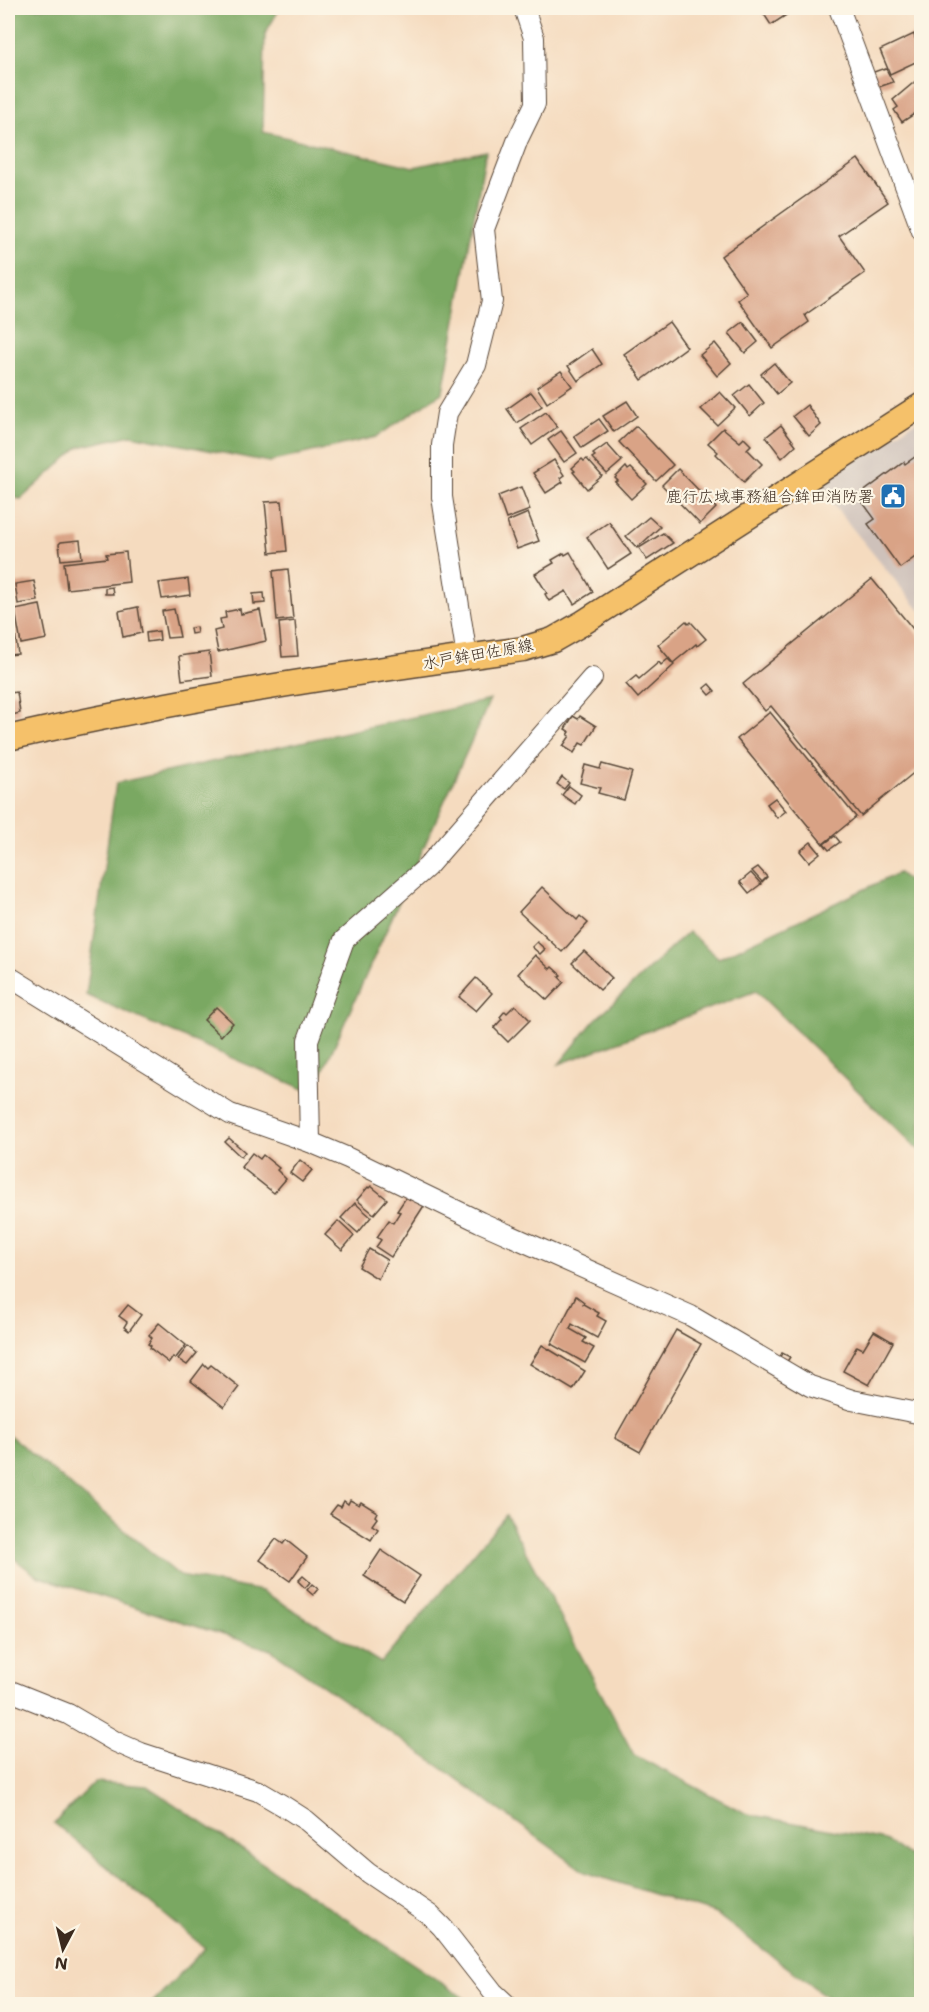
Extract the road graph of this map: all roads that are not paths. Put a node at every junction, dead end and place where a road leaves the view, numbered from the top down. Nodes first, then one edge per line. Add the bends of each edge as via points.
1 (524, 8) edge
2 (839, 8) edge
3 (921, 231) edge
4 (921, 405) edge
5 (467, 657) junction
6 (592, 678) dead end
7 (8, 738) edge
8 (8, 976) edge
9 (310, 1142) junction
10 (921, 1414) edge
11 (8, 1690) edge
12 (506, 2004) edge

1 - 5 street via 534,38 535,104 484,229 492,301 476,365 447,413 442,445 442,497
2 - 3 street
4 - 5 main road, 水戸鉾田佐原線 via 553,640 523,649
5 - 7 main road, 水戸鉾田佐原線 via 263,688
6 - 9 street via 427,867 344,940 308,1040
8 - 9 street via 230,1114
9 - 10 street via 691,1316 810,1386 852,1400
11 - 12 street via 68,1714 141,1753 258,1791 282,1805 368,1873 430,1915

